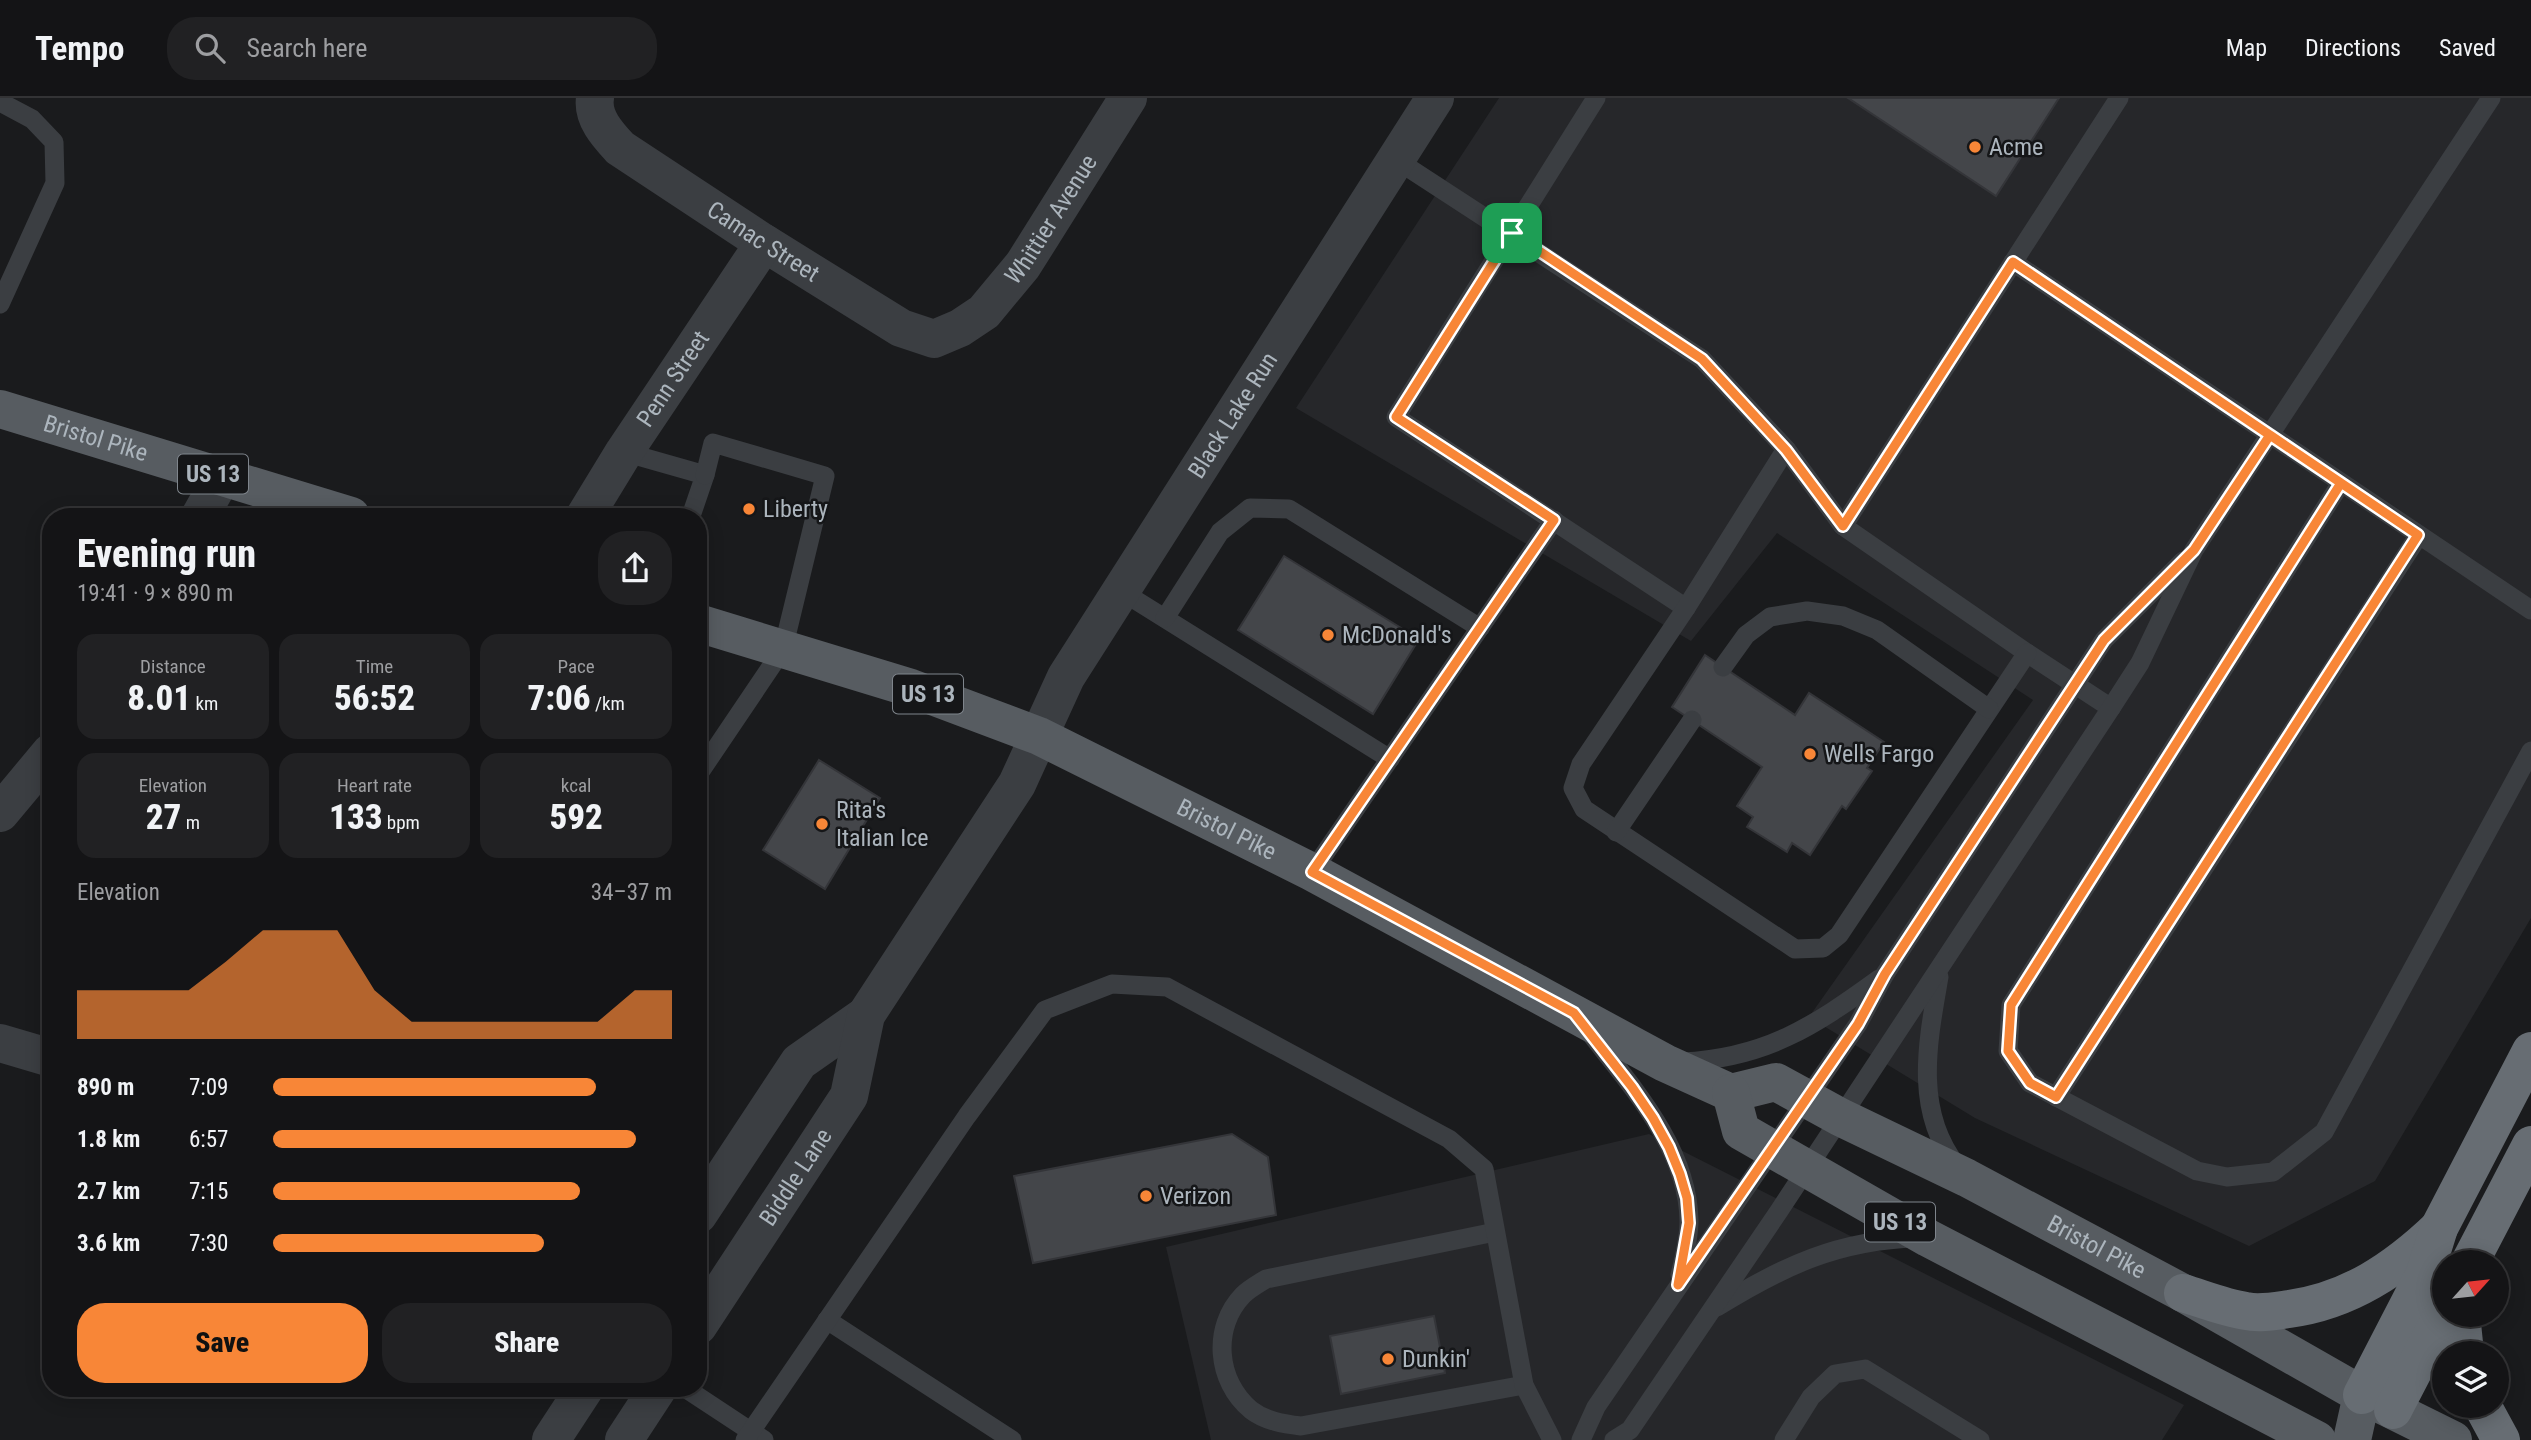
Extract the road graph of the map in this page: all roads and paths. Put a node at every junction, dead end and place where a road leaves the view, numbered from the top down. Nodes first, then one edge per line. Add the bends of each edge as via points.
1 (1128, 98) edge
2 (1436, 98) edge
3 (1596, 98) edge
4 (2119, 98) edge
5 (2491, 98) edge
6 (594, 101) edge
7 (0, 102) edge
8 (1395, 159) junction
9 (1512, 233) junction
10 (764, 243) junction
11 (2013, 262) junction
12 (0, 303) edge
13 (960, 328) joint
14 (0, 409) edge
15 (2270, 435) junction
16 (1786, 450) junction
17 (624, 452) junction
18 (705, 475) junction
19 (222, 477) junction
20 (2341, 483) junction
21 (205, 508) edge
22 (325, 508) edge
23 (590, 508) edge
24 (694, 508) edge
25 (1554, 520) junction
26 (1843, 526) junction
27 (2418, 535) junction
28 (2194, 550) junction
29 (1121, 590) junction
30 (1686, 608) junction
31 (2531, 610) edge
32 (1165, 618) junction
33 (707, 626) edge
34 (1480, 628) junction
35 (783, 649) junction
36 (2026, 653) junction
37 (1723, 667) dead end
38 (2075, 684) junction
39 (2111, 708) junction
40 (1989, 709) junction
41 (1692, 720) dead end
42 (1039, 736) junction
43 (2531, 751) edge
44 (1390, 760) junction
45 (707, 762) edge
46 (42, 763) edge
47 (0, 813) edge
48 (1616, 832) junction
49 (1312, 872) junction
50 (1941, 967) junction
51 (1885, 974) junction
52 (1574, 1013) junction
53 (866, 1015) junction
54 (0, 1042) edge
55 (2531, 1051) edge
56 (42, 1055) edge
57 (1665, 1063) junction
58 (1731, 1093) junction
59 (1807, 1097) junction
60 (2056, 1097) junction
61 (1840, 1117) junction
62 (2531, 1145) edge
63 (1772, 1149) junction
64 (1807, 1169) junction
65 (1967, 1178) junction
66 (707, 1201) edge
67 (2438, 1228) junction
68 (1495, 1232) junction
69 (1928, 1238) junction
70 (2476, 1250) edge
71 (1678, 1285) junction
72 (2183, 1293) junction
73 (1710, 1311) junction
74 (707, 1312) edge
75 (827, 1320) junction
76 (2432, 1327) edge
77 (1524, 1385) junction
78 (579, 1397) edge
79 (652, 1397) edge
80 (697, 1397) edge
81 (2377, 1402) junction
82 (2489, 1418) edge
83 (753, 1437) edge
84 (551, 1440) edge
85 (624, 1440) edge
86 (1012, 1440) edge
87 (1552, 1440) edge
88 (1581, 1440) edge
89 (1614, 1440) edge
90 (1784, 1440) edge
91 (1980, 1440) edge
92 (2317, 1440) edge
93 (2352, 1440) edge
94 (2364, 1440) edge
95 (2453, 1440) edge
96 (2501, 1440) edge

1 - 13 street, Whittier Avenue via 1023,265 984,312
2 - 8 street, Black Lake Run
3 - 9 lane
4 - 11 lane
5 - 15 lane
6 - 10 street, Camac Street via 606,133 620,148
7 - 12 lane via 32,119 54,142 55,183
8 - 9 lane
8 - 29 street, Black Lake Run
9 - 16 lane via 1702,359
9 - 25 lane via 1396,417
10 - 13 street, Camac Street via 901,328 934,339
10 - 17 street, Penn Street
11 - 15 lane
11 - 26 lane
14 - 19 main road, Bristol Pike / US 13
15 - 20 lane
15 - 28 lane
16 - 26 lane
16 - 30 lane
17 - 18 lane
17 - 23 street, Penn Street
18 - 24 lane
18 - 35 lane via 713,443 825,476
19 - 21 street
19 - 22 main road, Bristol Pike / US 13
20 - 27 lane
20 - 60 lane via 2011,1005 2008,1051 2030,1083
25 - 30 lane
25 - 34 lane
26 - 36 lane
27 - 31 lane
27 - 60 lane
28 - 38 lane via 2104,640
28 - 39 lane via 2140,663
29 - 32 lane
29 - 42 street, Black Lake Run via 1066,677
30 - 48 lane via 1581,764 1573,788 1584,809
32 - 34 lane via 1220,532 1250,509 1289,509
32 - 44 lane
33 - 35 main road, Bristol Pike / US 13
34 - 44 lane
35 - 42 main road, Bristol Pike / US 13 via 911,688
35 - 45 lane
36 - 38 lane
36 - 40 lane
37 - 40 lane via 1746,635 1770,617 1807,611 1843,615 1877,630
38 - 39 lane
38 - 51 lane
39 - 50 lane
40 - 48 lane via 1839,935 1823,948 1795,949
41 - 48 lane
42 - 49 main road, Bristol Pike / US 13
42 - 53 street, Biddle Lane via 1017,784
43 - 60 lane via 2324,1132 2273,1172 2227,1177 2197,1171
44 - 49 lane
46 - 47 street
49 - 52 main road, Bristol Pike / US 13
50 - 61 lane
50 - 65 lane via 1929,1034 1927,1088 1941,1138
51 - 57 lane via 1811,1026 1763,1048 1708,1060
51 - 59 lane via 1858,1024
52 - 57 main road, Bristol Pike / US 13
52 - 71 lane via 1653,1118 1680,1174 1689,1223
53 - 66 street, Biddle Lane via 799,1062
53 - 74 street, Biddle Lane via 849,1096
54 - 56 street
55 - 67 highway
57 - 58 main road, Bristol Pike / US 13
58 - 59 main road, Bristol Pike / US 13 via 1776,1082
58 - 63 main road, US 13 via 1741,1131
59 - 61 main road, Bristol Pike / US 13
59 - 63 lane
61 - 64 lane
61 - 65 main road, Bristol Pike / US 13
62 - 70 highway
63 - 64 main road, US 13
63 - 71 lane
64 - 69 main road, US 13
64 - 73 lane
65 - 72 main road, Bristol Pike / US 13
67 - 72 highway via 2392,1269 2308,1307 2246,1312
67 - 81 highway via 2426,1273
68 - 75 lane via 1484,1169 1448,1139 1167,987 1112,984 1045,1010
68 - 77 lane
68 - 77 lane via 1266,1279 1244,1294 1228,1316 1221,1341 1223,1367 1234,1391 1252,1411 1275,1422 1301,1426
69 - 73 lane via 1885,1239 1816,1255 1758,1281
69 - 92 main road, US 13
71 - 88 lane via 1596,1407
72 - 81 main road, Bristol Pike / US 13
73 - 89 lane via 1630,1430
75 - 83 lane
75 - 86 lane
76 - 81 highway
77 - 87 lane
78 - 84 street
79 - 85 street
80 - 83 lane
81 - 93 main road
81 - 94 main road
81 - 95 main road, Bristol Pike / US 13
82 - 96 highway
90 - 91 lane via 1811,1397 1835,1374 1866,1369

